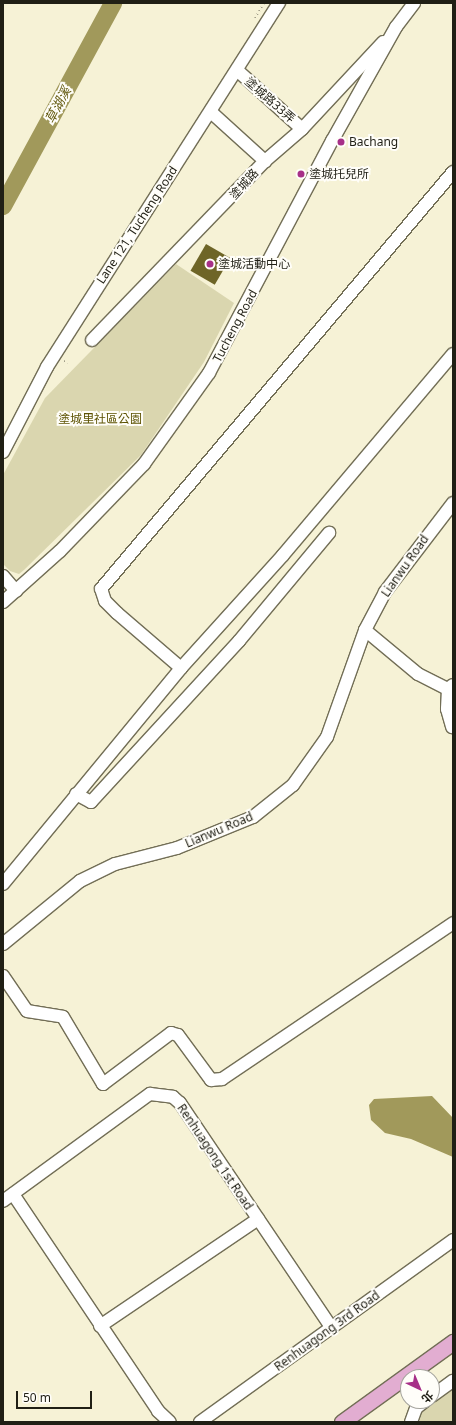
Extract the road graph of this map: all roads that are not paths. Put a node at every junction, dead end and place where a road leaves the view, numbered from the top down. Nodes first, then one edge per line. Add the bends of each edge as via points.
1 (279, 3) edge
2 (414, 3) edge
3 (396, 27) junction
4 (238, 71) junction
5 (212, 113) junction
6 (302, 129) junction
7 (265, 162) junction
8 (453, 172) edge
9 (92, 340) dead end
10 (453, 354) edge
11 (3, 452) edge
12 (453, 503) edge
13 (329, 533) dead end
14 (3, 576) edge
15 (16, 591) junction
16 (3, 602) edge
17 (365, 630) junction
18 (181, 668) junction
19 (450, 687) edge
20 (452, 727) dead end
21 (76, 794) junction
22 (3, 884) edge
23 (453, 924) edge
24 (3, 944) edge
25 (3, 976) edge
26 (8, 1197) edge
27 (258, 1219) junction
28 (453, 1240) edge
29 (100, 1326) junction
30 (331, 1328) junction
31 (453, 1342) edge
32 (453, 1381) edge
33 (440, 1390) edge
34 (416, 1409) edge
35 (170, 1422) edge
36 (200, 1422) edge
37 (342, 1422) edge
38 (410, 1422) edge

1 - 4 street, Lane 121, Tucheng Road
2 - 3 street, Tucheng Road
3 - 6 street, 塗城路
3 - 15 street, Tucheng Road via 209,373 144,464 60,551
4 - 5 street, Lane 121, Tucheng Road
4 - 6 street, 塗城路33弄
5 - 7 street
5 - 11 street, Lane 121, Tucheng Road via 47,367
6 - 7 street, 塗城路
7 - 9 street, 塗城路
8 - 18 street via 101,589 105,601 117,613
10 - 18 street via 284,555
12 - 17 street, Lianwu Road via 385,592
13 - 21 street via 239,641 90,802
14 - 15 street
15 - 16 street, Tucheng Road
17 - 19 street via 418,674
17 - 24 street, Lianwu Road via 327,737 293,786 253,817 177,848 115,864 80,881
18 - 21 street via 161,697
19 - 20 street via 447,709
21 - 22 street
23 - 25 street via 222,1079 211,1080 178,1035 171,1034 103,1084 63,1017 27,1011
26 - 27 street, Renhuagong 1st Road via 140,1100 150,1094 164,1094 180,1103
26 - 29 street
27 - 29 street
27 - 30 street, Renhuagong 1st Road
28 - 30 street, Renhuagong 3rd Road
29 - 35 street via 158,1411
30 - 36 street, Renhuagong 3rd Road
31 - 37 main road
32 - 33 street
34 - 38 street

